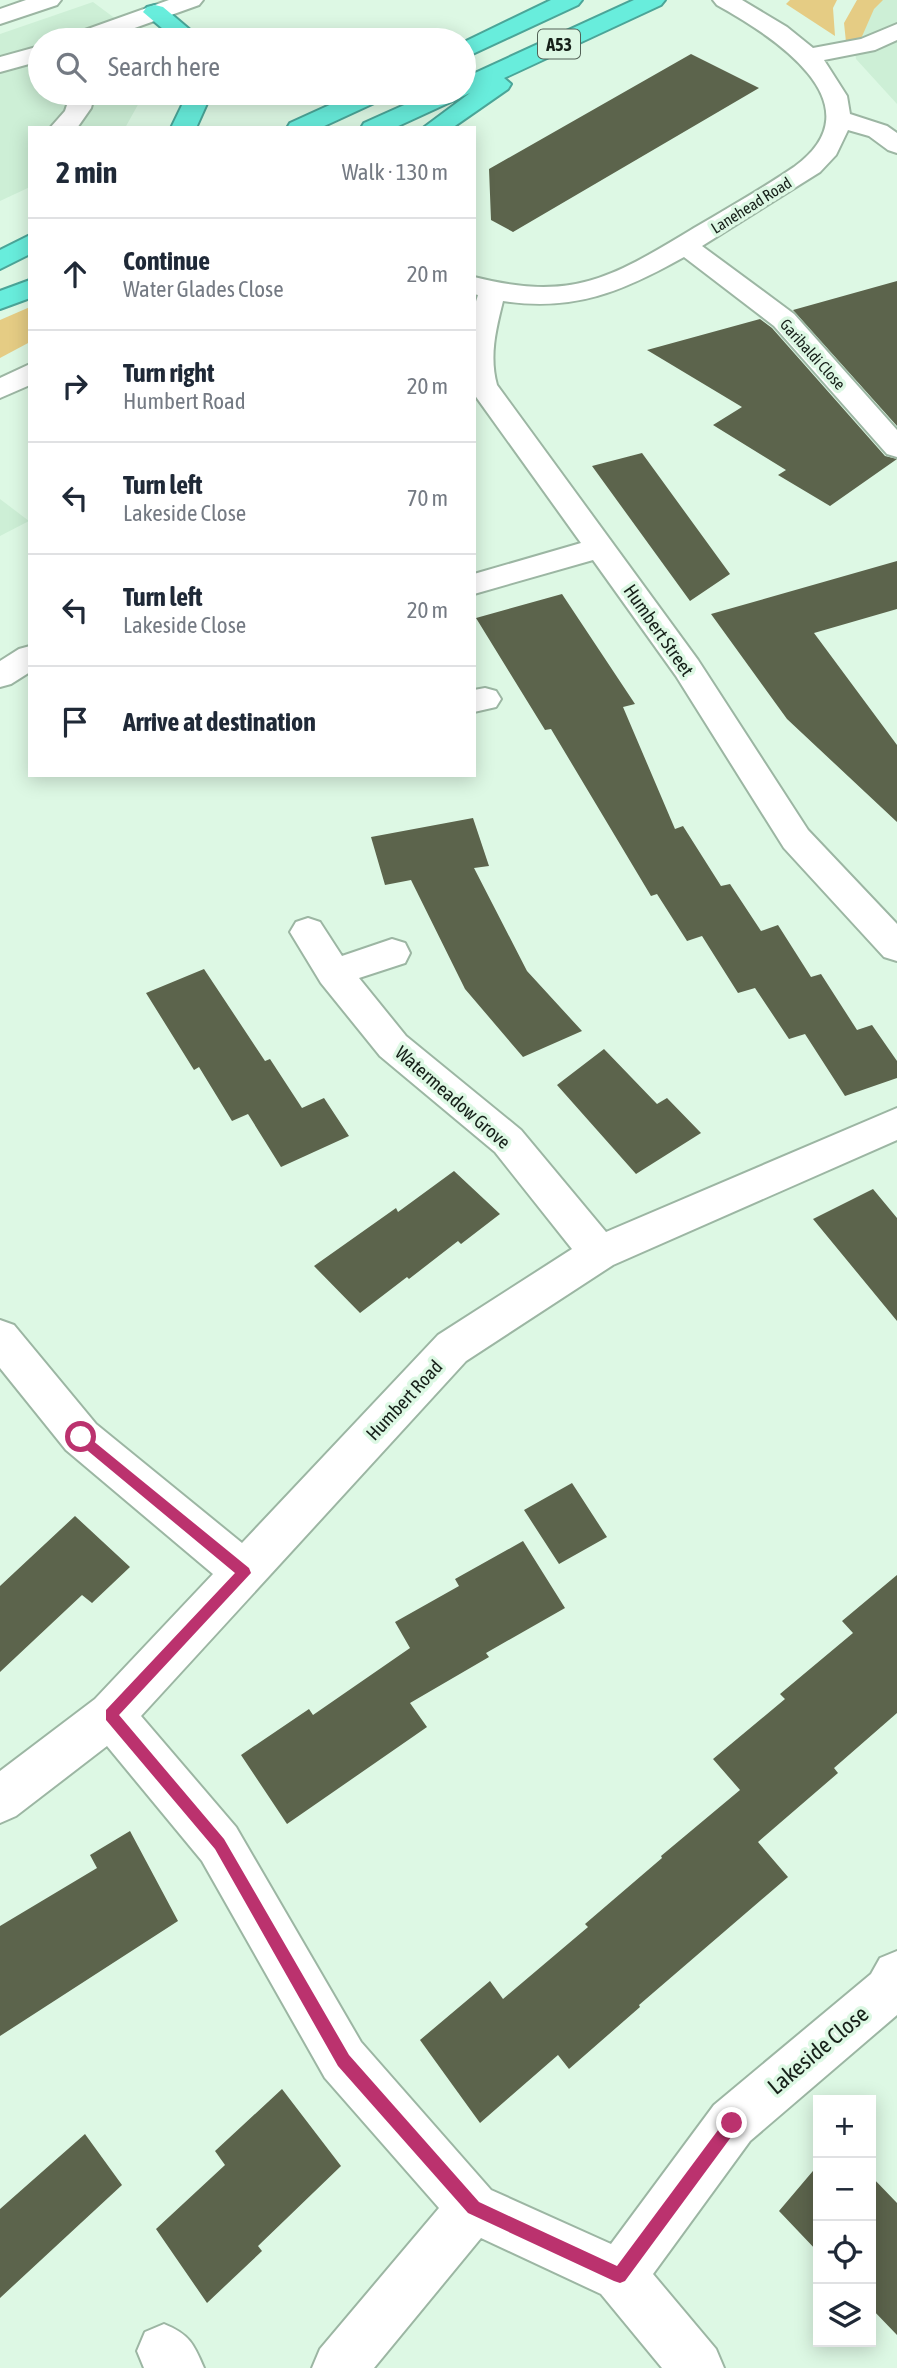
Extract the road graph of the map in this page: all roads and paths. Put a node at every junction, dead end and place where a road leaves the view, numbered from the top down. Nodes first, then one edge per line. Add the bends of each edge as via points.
1 (49, 0) edge
2 (191, 0) edge
3 (570, 0) edge
4 (653, 0) edge
5 (725, 0) edge
6 (149, 6) edge
7 (0, 17) edge
8 (104, 28) edge
9 (172, 28) edge
10 (897, 31) edge
11 (476, 45) edge
12 (556, 46) junction
13 (807, 56) junction
14 (28, 57) edge
15 (0, 65) edge
16 (476, 82) edge
17 (476, 100) edge
18 (80, 105) edge
19 (194, 105) edge
20 (350, 105) edge
21 (424, 105) edge
22 (469, 105) edge
23 (839, 119) junction
24 (64, 126) edge
25 (184, 126) edge
26 (303, 126) edge
27 (377, 126) edge
28 (438, 126) edge
29 (897, 145) edge
30 (28, 244) edge
31 (685, 245) junction
32 (28, 250) edge
33 (0, 262) edge
34 (483, 288) edge
35 (28, 289) edge
36 (0, 301) edge
37 (28, 374) edge
38 (479, 388) edge
39 (0, 389) edge
40 (897, 447) edge
41 (600, 548) junction
42 (476, 583) edge
43 (28, 658) edge
44 (0, 676) edge
45 (308, 932) dead end
46 (897, 947) edge
47 (393, 953) dead end
48 (334, 973) junction
49 (897, 1123) edge
50 (599, 1253) junction
51 (0, 1338) edge
52 (244, 1573) junction
53 (111, 1715) junction
54 (0, 1800) edge
55 (894, 1988) edge
56 (473, 2208) junction
57 (620, 2275) junction
58 (339, 2368) edge
59 (697, 2368) edge

1 - 7 street
2 - 6 street
3 - 11 highway, A53
4 - 12 highway, A53
5 - 13 street via 774,28
6 - 8 street
6 - 9 highway
10 - 13 street via 867,45
12 - 16 highway, A53
12 - 17 highway
13 - 23 street via 835,94
14 - 15 street
18 - 24 street
19 - 25 highway
20 - 26 highway
21 - 27 highway
22 - 28 highway
23 - 29 street via 878,131
23 - 31 street, Lanehead Road via 822,157
30 - 33 highway
31 - 34 street, Lanehead Road via 607,286 557,296
31 - 40 street, Garibaldi Close via 784,320
32 - 33 highway
34 - 38 street, Humbert Street
35 - 36 highway
37 - 39 street
38 - 41 street, Humbert Street
41 - 42 street
41 - 46 street, Humbert Street via 687,668 796,839
43 - 44 street
45 - 48 street, Watermeadow Grove
47 - 48 street
48 - 50 street, Watermeadow Grove via 393,1046 508,1141
49 - 50 street, Humbert Road
50 - 52 street, Humbert Road via 452,1348
51 - 52 street via 81,1437
52 - 53 street, Humbert Road
53 - 54 street, Humbert Road
53 - 56 street via 219,1844 344,2060
55 - 57 street, Lakeside Close via 732,2123
56 - 57 street
56 - 58 street
57 - 59 street

